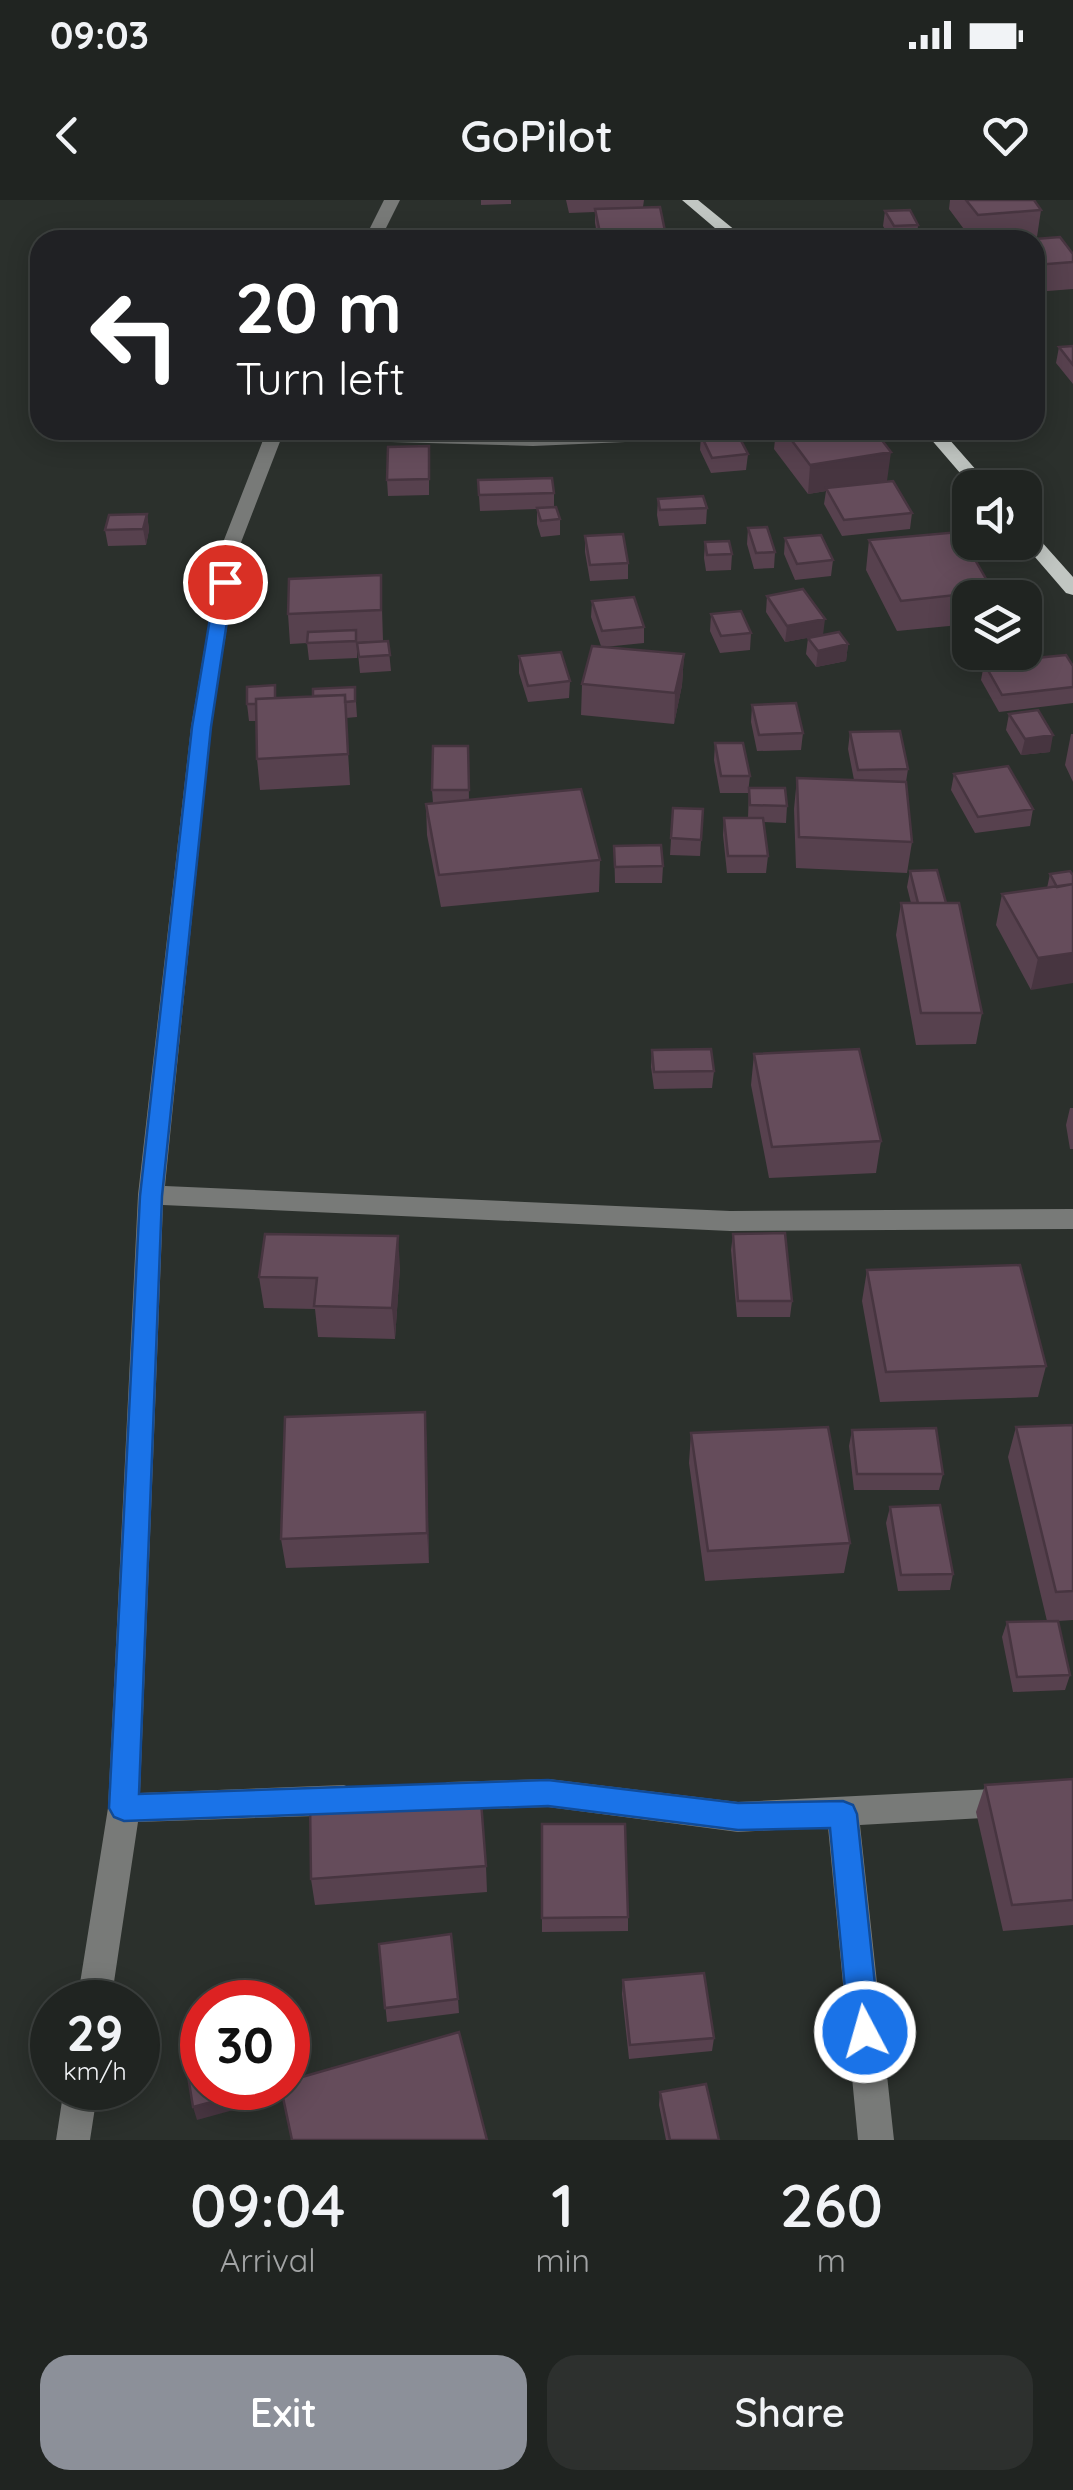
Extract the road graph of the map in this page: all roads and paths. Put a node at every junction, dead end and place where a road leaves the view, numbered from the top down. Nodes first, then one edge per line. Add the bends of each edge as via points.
1 (392, 200) edge
2 (689, 200) edge
3 (377, 230) edge
4 (726, 230) edge
5 (272, 440) edge
6 (505, 440) edge
7 (557, 440) edge
8 (941, 440) edge
9 (967, 470) edge
10 (1042, 554) edge
11 (1073, 589) edge
12 (151, 1196) junction
13 (1073, 1219) edge
14 (413, 1798) edge
15 (374, 1799) edge
16 (1073, 1799) edge
17 (124, 1808) junction
18 (843, 1814) junction
19 (97, 1980) edge
20 (78, 2110) edge
21 (73, 2140) edge
22 (876, 2140) edge

1 - 3 street
2 - 4 main road
5 - 12 street via 230,546 201,727
6 - 7 street
8 - 9 main road
10 - 11 main road
12 - 13 street via 730,1221
12 - 17 street
14 - 18 street via 548,1793 738,1817
15 - 17 street
16 - 18 street
17 - 19 street
18 - 22 street
20 - 21 street

